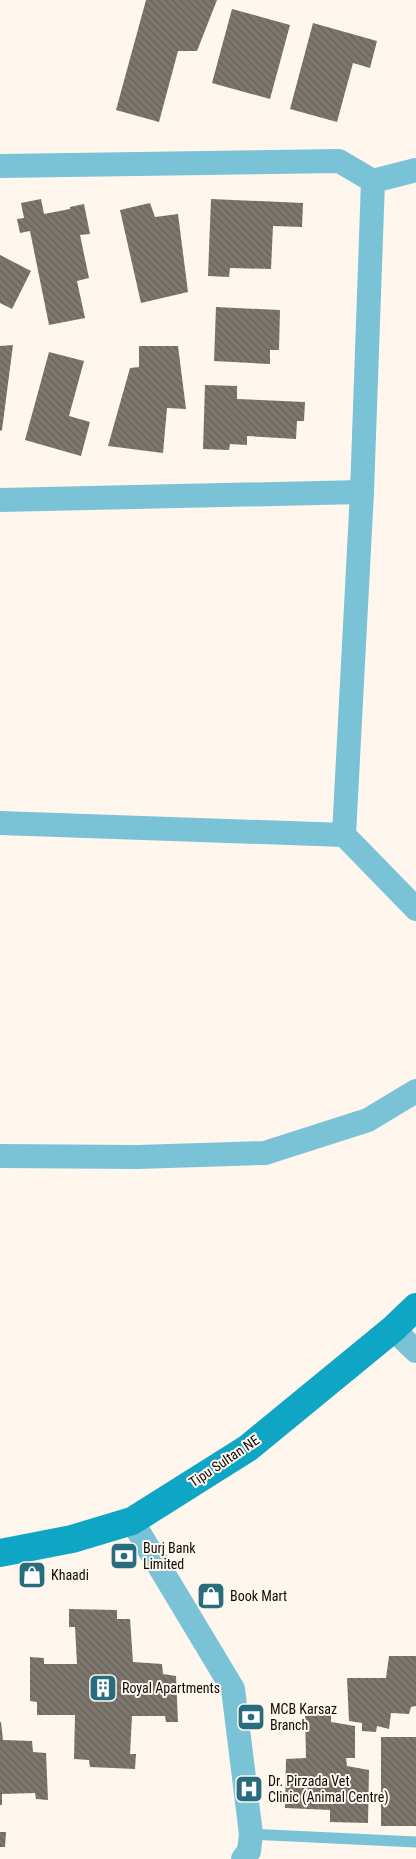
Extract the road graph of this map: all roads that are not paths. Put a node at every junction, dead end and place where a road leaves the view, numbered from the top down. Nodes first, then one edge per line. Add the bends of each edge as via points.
1 (0, 166) edge
2 (416, 170) edge
3 (373, 181) junction
4 (362, 492) junction
5 (0, 500) edge
6 (0, 822) edge
7 (344, 835) junction
8 (416, 909) edge
9 (416, 1091) edge
10 (0, 1156) edge
11 (416, 1307) edge
12 (393, 1329) junction
13 (416, 1352) edge
14 (132, 1521) junction
15 (0, 1553) edge
16 (251, 1834) junction
17 (416, 1842) edge
18 (243, 1859) edge

1 - 3 street via 338,161
2 - 3 street
3 - 4 street
4 - 5 street
4 - 7 street
6 - 7 street
7 - 8 street
9 - 10 street via 368,1120 265,1153 137,1157
11 - 12 main road, Tipu Sultan NE
12 - 13 street
12 - 14 main road, Tipu Sultan NE via 248,1448
14 - 15 main road, Tipu Sultan NE via 72,1539
14 - 16 street via 233,1689
16 - 17 lane
16 - 18 street via 250,1851

